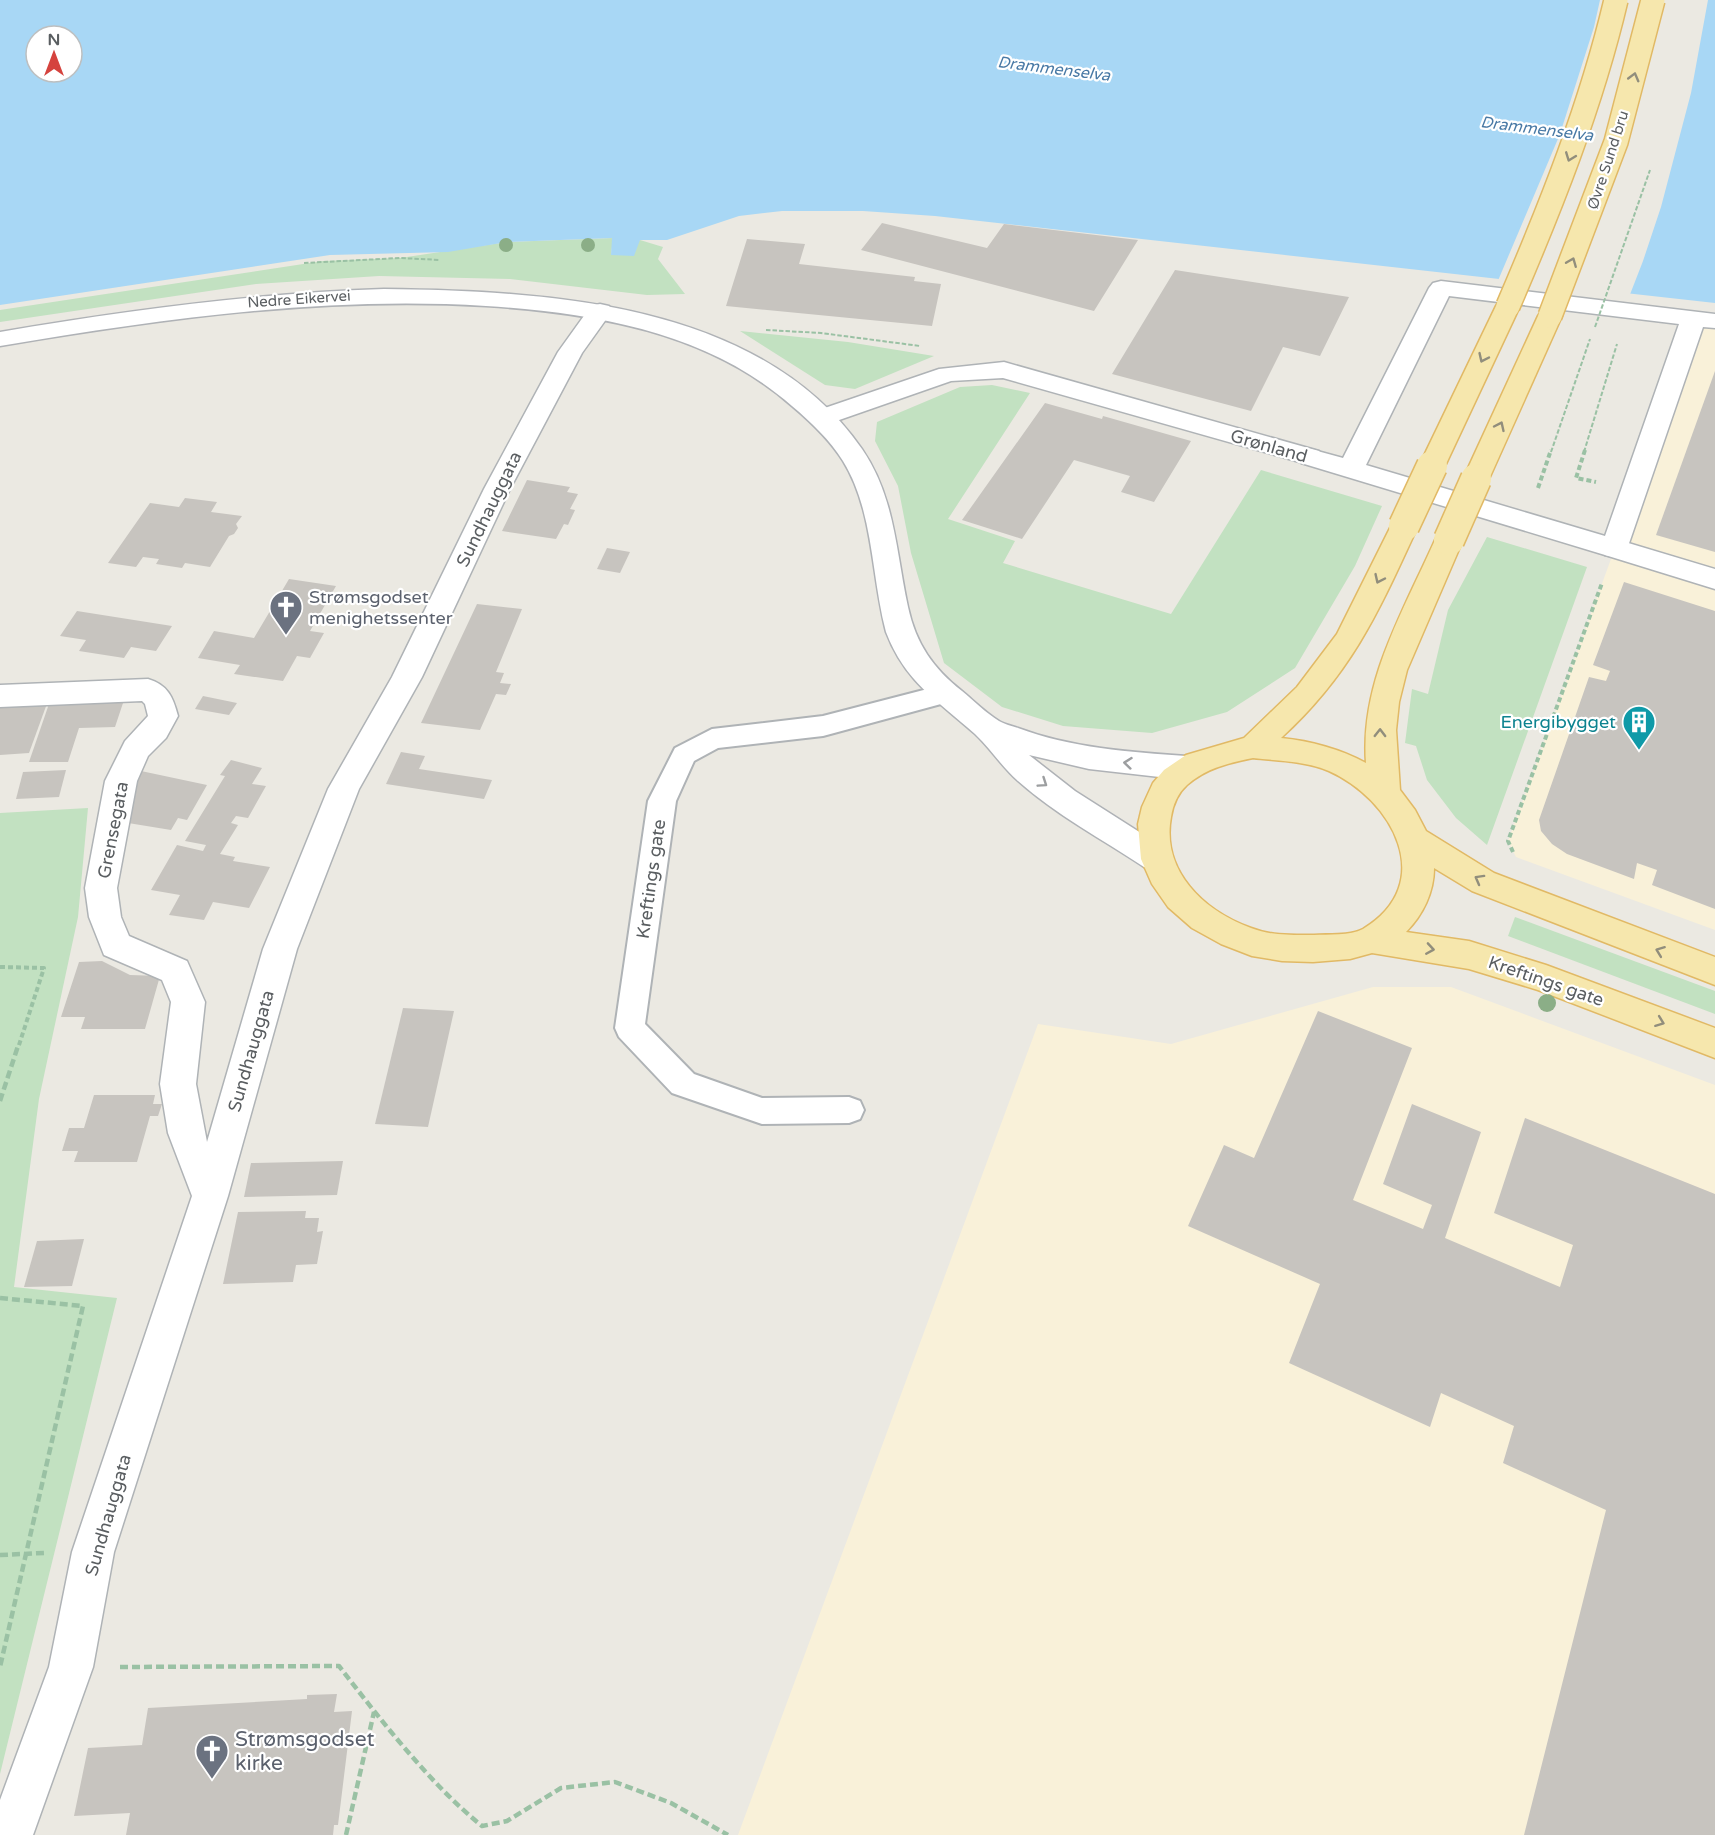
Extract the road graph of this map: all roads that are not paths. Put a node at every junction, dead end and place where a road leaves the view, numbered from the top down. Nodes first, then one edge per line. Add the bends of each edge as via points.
1 (1616, 0) edge
2 (1653, 0) edge
3 (600, 311) junction
4 (1704, 320) edge
5 (0, 339) edge
6 (822, 418) junction
7 (1350, 470) junction
8 (1615, 548) junction
9 (1715, 579) edge
10 (943, 694) junction
11 (0, 696) edge
12 (987, 727) junction
13 (1253, 747) junction
14 (1186, 768) junction
15 (1384, 791) junction
16 (1415, 840) junction
17 (1155, 858) junction
18 (1372, 940) junction
19 (1715, 971) edge
20 (1715, 1042) edge
21 (849, 1110) dead end
22 (210, 1196) junction
23 (10, 1835) edge

1 -> 13 main road, bridge via 1577,136 1508,306 1366,608 1309,692
15 -> 2 main road, Øvre Sund bru, bridge via 1380,712 1385,692 1550,316 1616,142
3 - 5 street, Nedre Eikervei via 482,298 371,294 298,297 97,322
3 - 6 street via 681,332 740,356 794,392
3 - 22 street, Sundhauggata via 558,373 407,676 344,789 280,949
4 - 7 street via 1441,288
4 - 8 street
6 - 7 street, Grønland via 948,374 1004,370
6 - 10 street via 864,474 880,525 900,633 909,654
7 - 8 street, Grønland
8 - 9 street, Grønland
10 - 12 street
10 - 21 lane, Kreftings gate via 823,726 712,739 684,755 662,801 630,1028 683,1084 762,1111
11 - 22 street, Grensegata via 148,690 159,699 163,716 136,749 121,781 101,888 105,916 116,945 175,971 188,1002 178,1084 186,1133
14 -> 12 street via 1076,755 1027,744
12 -> 17 street via 1032,776
13 - 14 main road via 1213,755
13 - 15 main road via 1305,752 1341,764
14 - 17 main road via 1166,788 1153,816
15 - 16 main road
16 - 18 main road via 1419,872 1412,899 1399,918
19 -> 16 main road via 1483,882
17 - 18 main road via 1173,891 1203,919 1243,939 1289,950 1333,948
18 -> 20 main road, Kreftings gate via 1480,959 1546,979
22 - 23 street, Sundhauggata via 93,1552 72,1667

